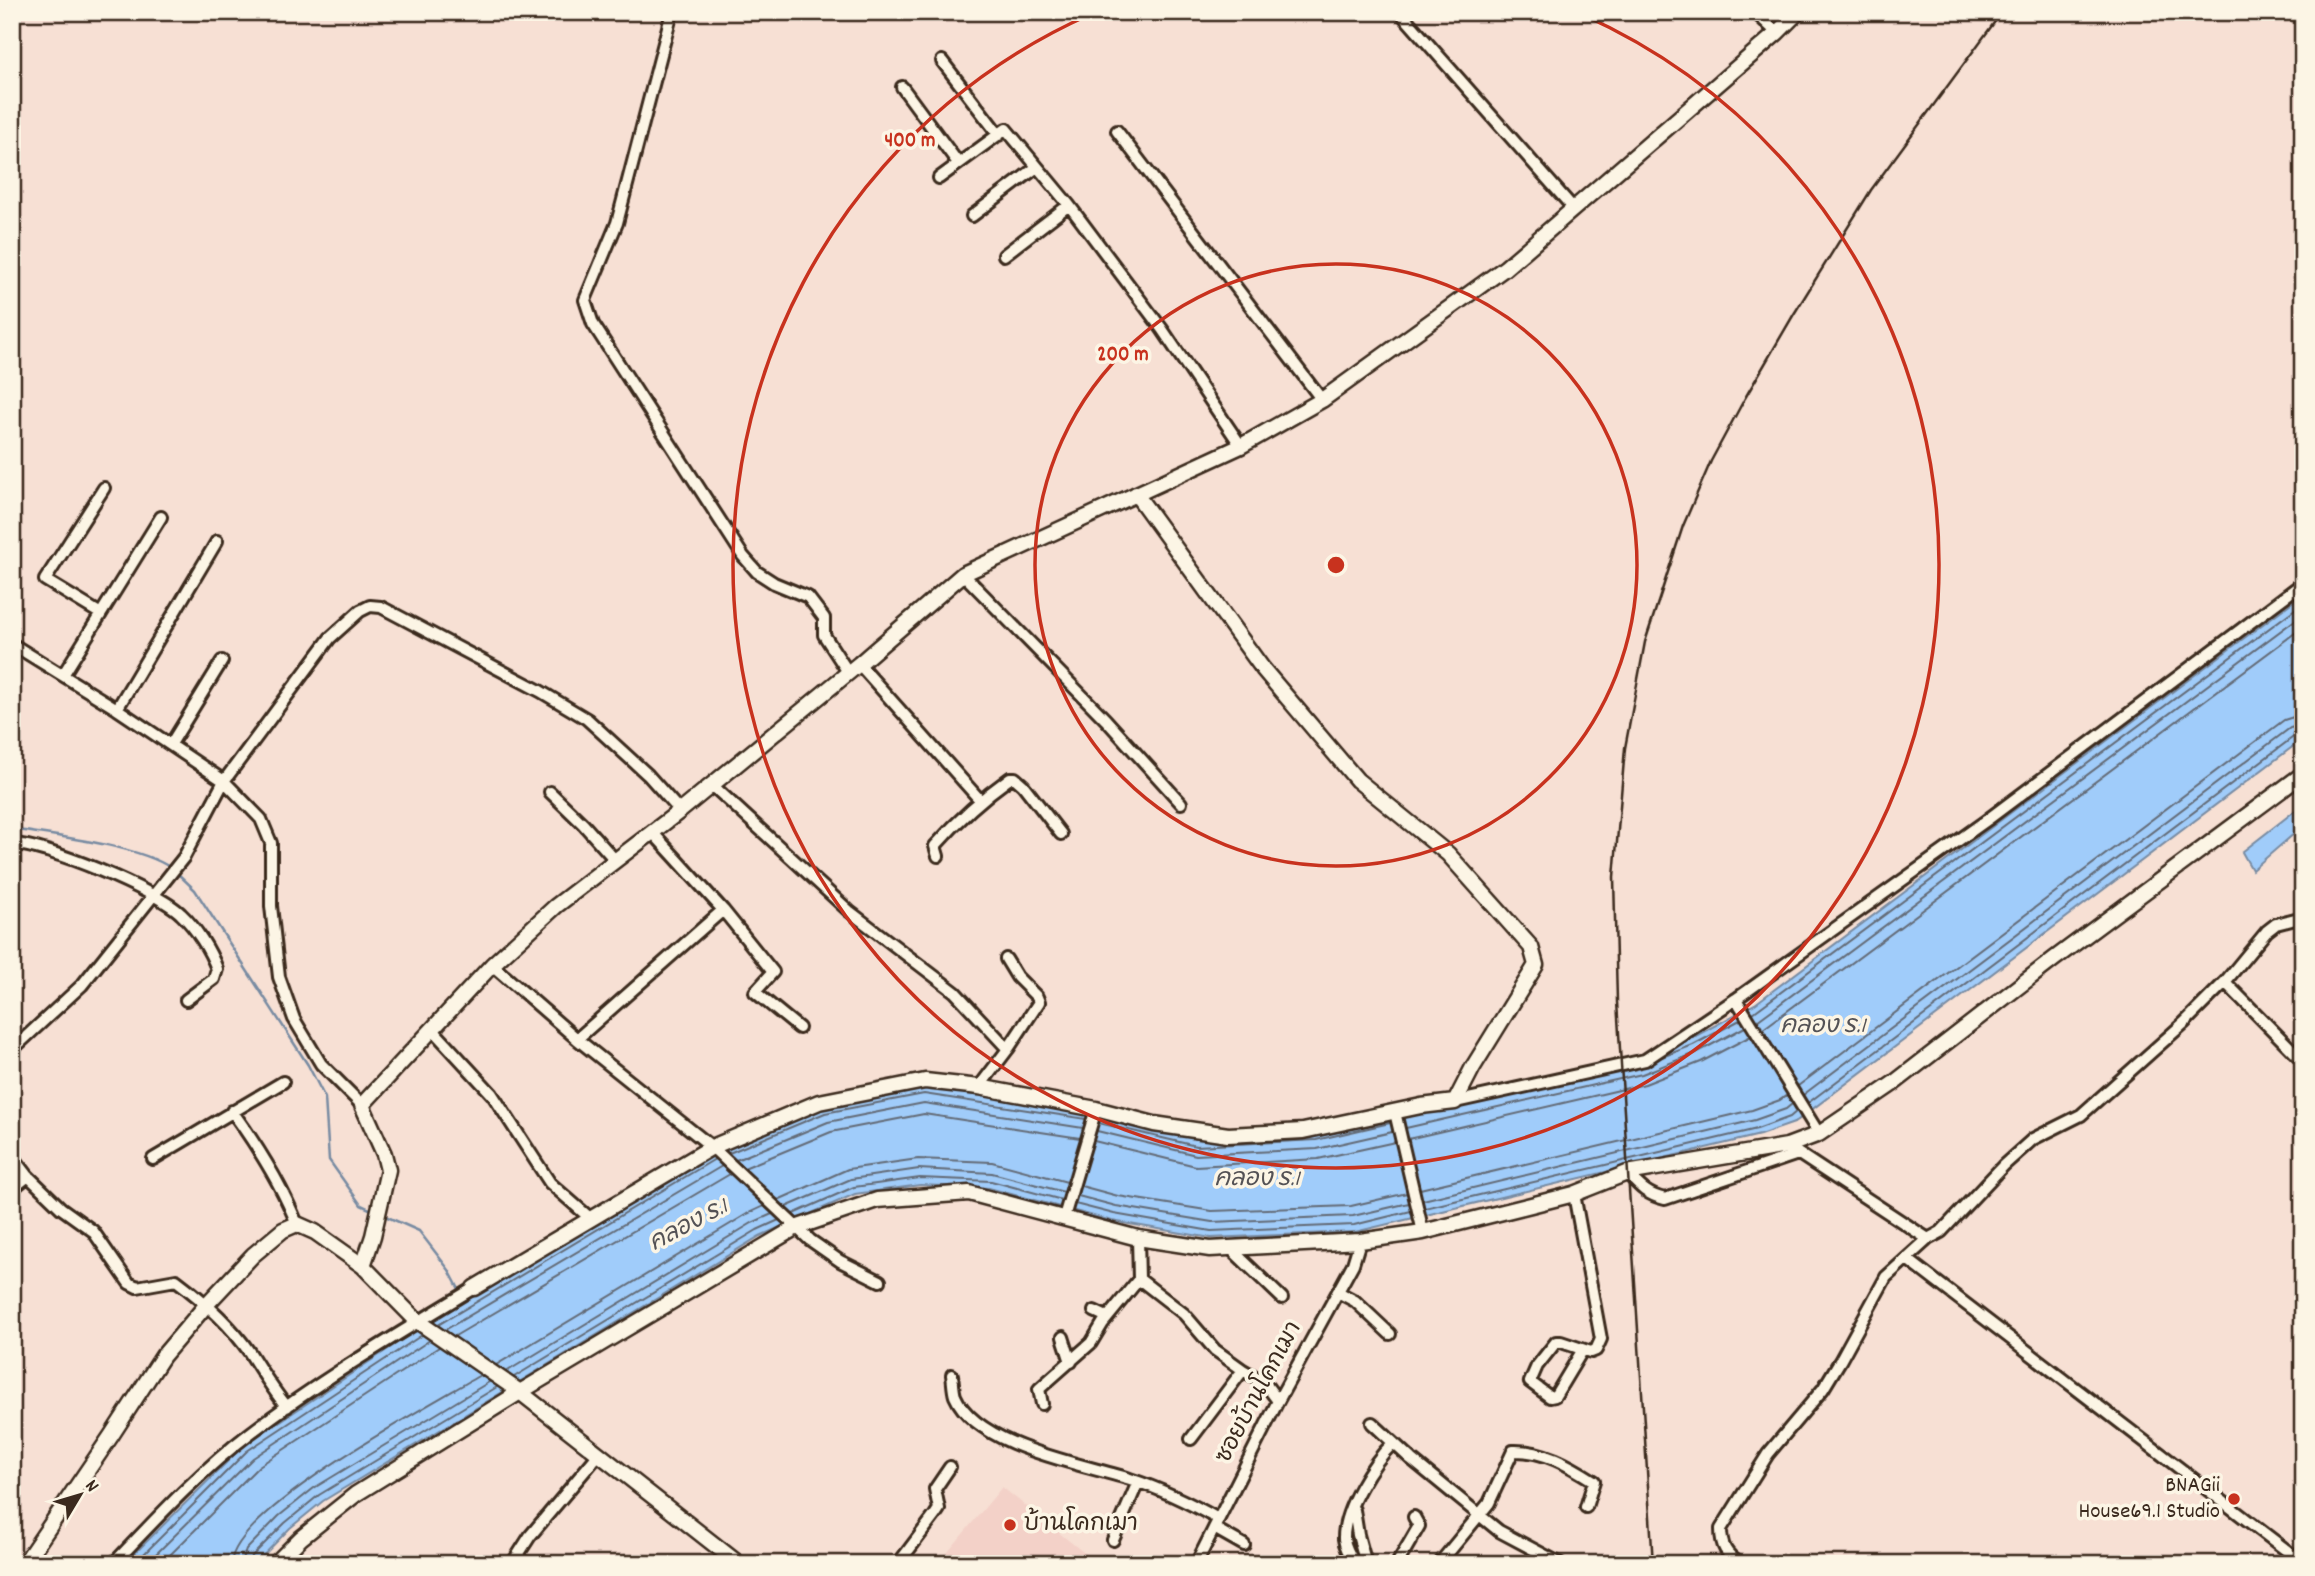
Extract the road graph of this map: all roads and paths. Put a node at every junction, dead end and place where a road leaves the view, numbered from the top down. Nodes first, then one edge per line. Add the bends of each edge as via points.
1 (672, 12) edge
2 (1401, 12) edge
3 (1755, 12) edge
4 (1798, 12) edge
5 (1777, 33) junction
6 (942, 61) dead end
7 (902, 87) dead end
8 (1117, 131) dead end
9 (999, 135) junction
10 (958, 163) junction
11 (1037, 167) junction
12 (939, 178) dead end
13 (1069, 205) junction
14 (1574, 209) junction
15 (972, 216) dead end
16 (1003, 256) dead end
17 (1322, 400) junction
18 (1241, 446) junction
19 (104, 488) dead end
20 (1136, 494) junction
21 (161, 517) dead end
22 (217, 541) dead end
23 (963, 574) junction
24 (2303, 583) edge
25 (102, 614) junction
26 (12, 644) edge
27 (222, 661) dead end
28 (853, 668) junction
29 (63, 676) junction
30 (117, 709) junction
31 (171, 744) junction
32 (2303, 774) edge
33 (224, 781) junction
34 (712, 785) junction
35 (551, 792) dead end
36 (981, 800) junction
37 (1181, 803) dead end
38 (680, 811) junction
39 (653, 833) junction
40 (1061, 834) dead end
41 (12, 844) edge
42 (938, 856) dead end
43 (615, 860) junction
44 (153, 896) junction
45 (723, 910) junction
46 (2303, 918) edge
47 (1006, 959) dead end
48 (492, 965) junction
49 (2225, 982) junction
50 (1736, 999) junction
51 (186, 1000) dead end
52 (799, 1028) dead end
53 (433, 1030) junction
54 (577, 1039) junction
55 (1009, 1049) junction
56 (12, 1050) edge
57 (2303, 1061) edge
58 (283, 1082) dead end
59 (979, 1087) junction
60 (1455, 1102) junction
61 (362, 1105) junction
62 (1096, 1109) junction
63 (232, 1111) junction
64 (1397, 1117) junction
65 (1819, 1134) junction
66 (712, 1147) junction
67 (1793, 1150) junction
68 (12, 1155) edge
69 (153, 1159) dead end
70 (1627, 1173) junction
71 (28, 1176) junction
72 (12, 1189) edge
73 (1574, 1194) junction
74 (1064, 1217) junction
75 (591, 1219) junction
76 (297, 1224) junction
77 (1422, 1227) junction
78 (795, 1228) junction
79 (1138, 1238) junction
80 (1928, 1240) junction
81 (1360, 1241) junction
82 (1230, 1248) junction
83 (1907, 1259) junction
84 (363, 1266) junction
85 (1139, 1279) junction
86 (880, 1281) dead end
87 (474, 1288) joint
88 (1338, 1292) junction
89 (1282, 1298) dead end
90 (207, 1304) junction
91 (1094, 1311) dead end
92 (1107, 1317) junction
93 (417, 1321) junction
94 (1390, 1334) dead end
95 (1063, 1337) dead end
96 (1582, 1350) junction
97 (1071, 1362) junction
98 (1243, 1370) junction
99 (952, 1375) dead end
100 (520, 1392) junction
101 (1278, 1401) junction
102 (1042, 1404) dead end
103 (287, 1407) junction
104 (1372, 1423) dead end
105 (1191, 1439) dead end
106 (1393, 1443) junction
107 (598, 1455) junction
108 (950, 1467) dead end
109 (1138, 1482) junction
110 (1354, 1504) junction
111 (1586, 1507) dead end
112 (1477, 1514) junction
113 (1414, 1517) dead end
114 (1216, 1523) junction
115 (1113, 1540) dead end
116 (1244, 1545) dead end
117 (2303, 1563) edge
118 (24, 1564) edge
119 (113, 1564) edge
120 (275, 1564) edge
121 (512, 1564) edge
122 (738, 1564) edge
123 (898, 1564) edge
124 (1196, 1564) edge
125 (1354, 1564) edge
126 (1366, 1564) edge
127 (1397, 1564) edge
128 (1439, 1564) edge
129 (1561, 1564) edge
130 (1740, 1564) edge

1 - 28 street via 617,223 585,300 593,324 729,536 757,572 808,597 824,618 824,635
2 - 14 street
3 - 5 street
4 - 5 street
5 - 14 street
6 - 9 street
7 - 10 street
8 - 17 street
9 - 10 street
9 - 11 street via 1006,129
10 - 12 street
11 - 13 street
11 - 15 street
13 - 16 street
13 - 18 street via 1162,329
14 - 17 street via 1505,268
17 - 18 street
18 - 20 street
19 - 25 street via 45,580
20 - 23 street
20 - 60 street via 1263,669 1357,780 1448,854 1531,947 1536,965
21 - 25 street
22 - 30 street
23 - 28 street
23 - 37 street
24 - 50 street via 1998,812
25 - 29 street
26 - 29 street
27 - 31 street
28 - 34 street
28 - 36 street
29 - 30 street
30 - 31 street
31 - 33 street
32 - 65 street via 1894,1083
33 - 38 street via 330,638 370,606 381,607 587,719
33 - 44 street via 184,857
33 - 61 street via 261,819 271,844 271,906 279,977 294,1019 321,1064
34 - 38 street
34 - 55 street via 849,911 955,992
35 - 43 street
36 - 40 street via 1015,778
36 - 42 street via 935,846
38 - 39 street
39 - 43 street
39 - 45 street
41 - 44 street via 59,853
43 - 48 street
44 - 51 street via 181,913 217,968 214,979
44 - 56 street via 82,985
45 - 52 street via 773,972 755,992
45 - 54 street
46 - 49 street via 2276,924 2267,931
47 - 55 street via 1039,1002
48 - 53 street
48 - 54 street
49 - 57 street
49 - 80 street via 2081,1115 2033,1139
50 - 60 street via 1645,1060
50 - 65 street
53 - 61 street
53 - 75 street via 492,1094 550,1183
54 - 66 street
55 - 59 street
58 - 63 street
59 - 62 street
59 - 66 street via 925,1081 819,1102
60 - 64 street via 1421,1106
61 - 84 street via 388,1170
62 - 64 street via 1154,1124 1228,1135 1303,1131
62 - 74 street
63 - 69 street
63 - 76 street via 259,1149
64 - 77 street
65 - 67 street
66 - 75 street
66 - 78 street
67 - 70 street
67 - 70 street via 1665,1199 1643,1191
67 - 80 street
68 - 71 street
70 - 73 street
71 - 72 street
71 - 90 street via 93,1231 129,1283 137,1287 176,1280
73 - 77 street
73 - 96 street via 1601,1335 1596,1350
74 - 78 street via 969,1193 877,1200
74 - 79 street
75 - 87 street
76 - 84 street
76 - 90 street via 282,1230 253,1255
77 - 81 street
78 - 86 street via 840,1261
78 - 100 street
79 - 82 street via 1210,1250
79 - 85 street
80 - 83 street
81 - 82 street
81 - 88 street, ซอยบ้านโคกเมา
82 - 89 street
83 - 117 street
83 - 130 street via 1886,1278 1822,1389 1768,1454 1721,1529 1727,1554
84 - 93 street
85 - 92 street
85 - 98 street
87 - 93 street
88 - 94 street via 1355,1301
88 - 101 street, ซอยบ้านโคกเมา
90 - 103 street via 250,1352
90 - 118 street via 163,1356
91 - 92 street
92 - 97 street via 1091,1343
93 - 100 street
93 - 103 street
95 - 97 street
96 - 96 street via 1555,1396 1531,1383 1537,1366 1556,1342
97 - 102 street via 1039,1389
98 - 101 street via 1264,1382
98 - 105 street
99 - 109 street via 955,1396 969,1416 994,1434 1038,1454
100 - 107 street
100 - 120 street via 356,1494
101 - 114 street, ซอยบ้านโคกเมา
103 - 119 street via 248,1435 171,1504
104 - 106 street
106 - 110 street via 1372,1465
106 - 112 street
107 - 121 street
107 - 122 street
108 - 123 street via 935,1489 939,1509
109 - 114 street via 1184,1500
109 - 115 street
110 - 125 street via 1344,1537
110 - 126 street
111 - 112 street via 1594,1481 1552,1458 1530,1450 1513,1451 1489,1503
112 - 128 street
112 - 129 street
113 - 127 street via 1419,1526
114 - 116 street
114 - 124 street, ซอยบ้านโคกเมา

